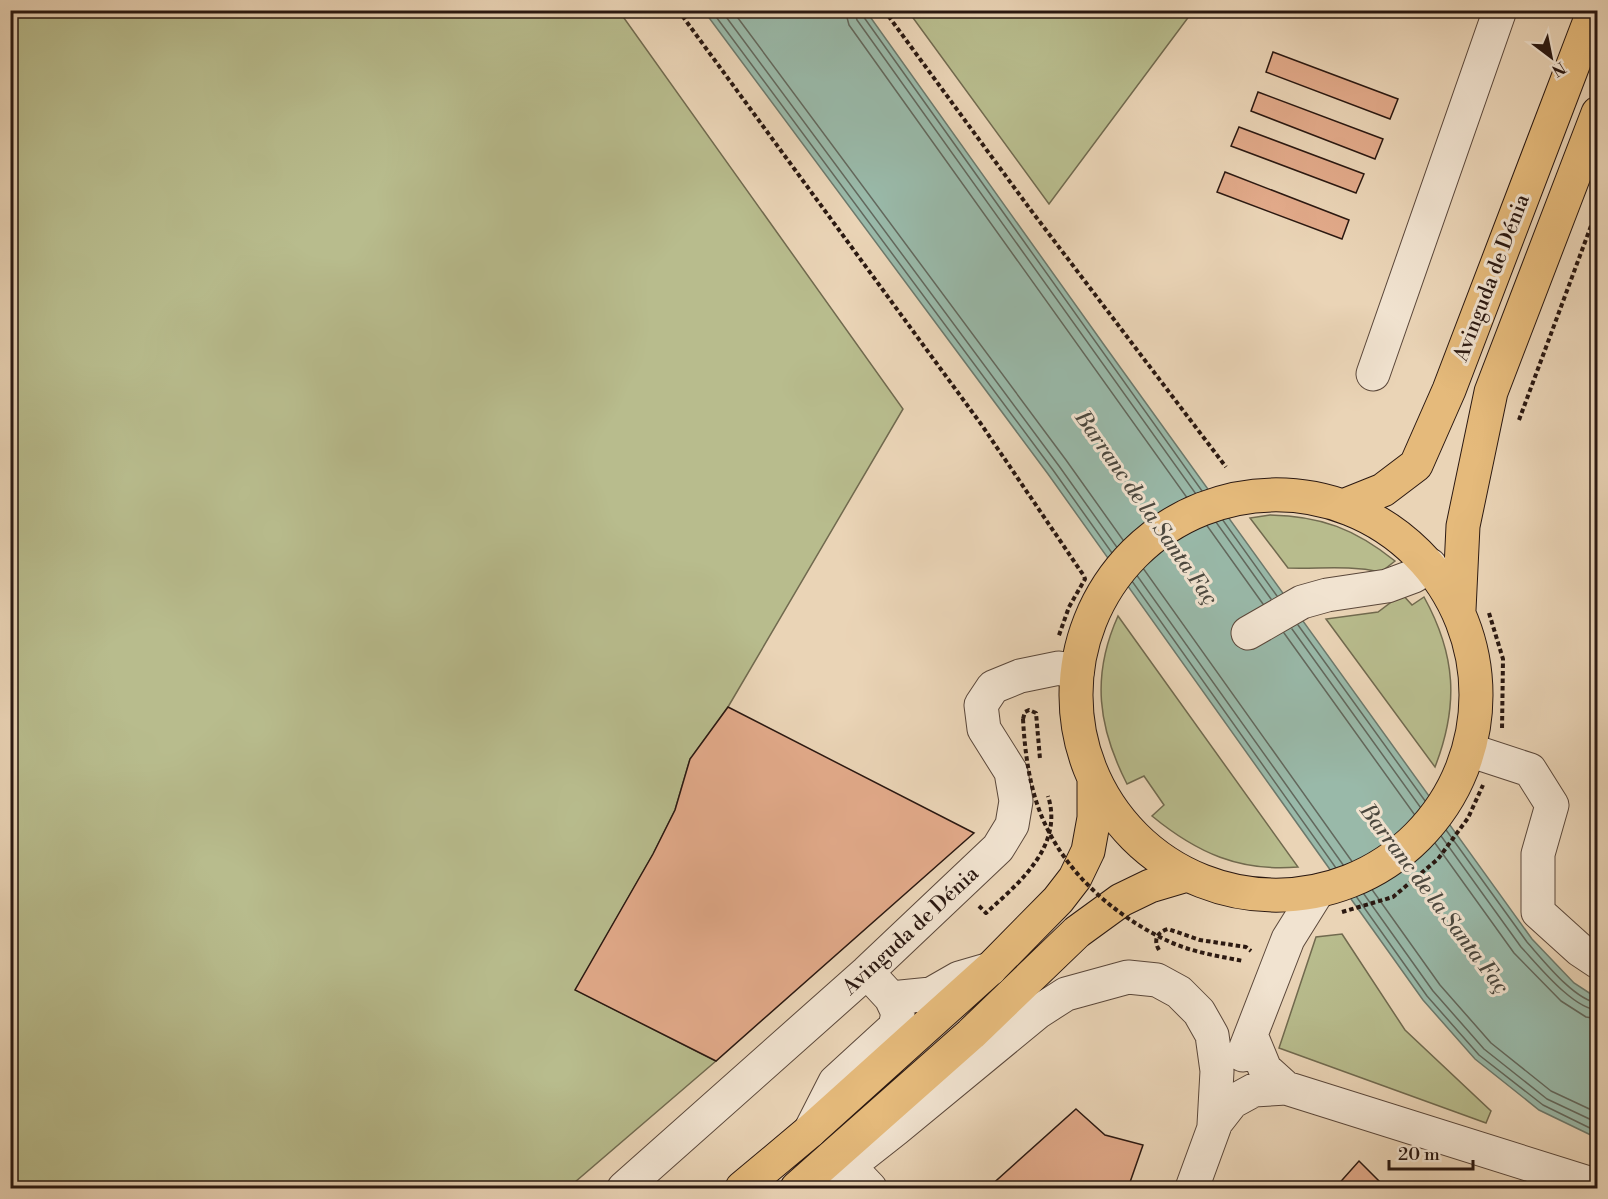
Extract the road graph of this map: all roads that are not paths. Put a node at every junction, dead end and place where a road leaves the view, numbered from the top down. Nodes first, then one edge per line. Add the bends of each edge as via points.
1 (1500, 10) edge
2 (1594, 10) edge
3 (1598, 113) edge
4 (1373, 374) dead end
5 (1343, 506) junction
6 (1430, 565) junction
7 (1473, 606) junction
8 (1248, 633) dead end
9 (1077, 673) junction
10 (1483, 754) junction
11 (1094, 781) junction
12 (1187, 874) junction
13 (1329, 897) junction
14 (1598, 962) edge
15 (991, 968) junction
16 (867, 972) junction
17 (891, 998) junction
18 (1251, 1035) junction
19 (1286, 1088) junction
20 (1214, 1125) junction
21 (810, 1131) junction
22 (859, 1177) edge
23 (1598, 1186) edge
24 (624, 1188) edge
25 (742, 1188) edge
26 (798, 1188) edge
27 (1192, 1188) edge

1 - 4 street
2 - 5 main road, Avinguda de Dénia via 1449,390 1416,465 1383,490
3 - 7 main road, Avinguda de Dénia via 1491,392 1463,526
5 - 6 main road via 1376,520 1405,540
5 - 9 main road via 1273,494 1205,507 1174,522 1123,566 1103,594 1086,632
6 - 7 main road via 1450,594
6 - 8 street via 1387,586 1302,602
7 - 10 main road via 1471,644
9 - 11 main road via 1078,728
9 - 16 street, Avinguda de Dénia via 1059,668 1020,675 993,687 981,705 984,729 1011,772 1016,801 1012,825 998,848
10 - 13 main road via 1458,808 1430,823 1409,845
10 - 14 street via 1530,770 1552,805 1538,854 1538,912
11 - 12 main road via 1124,826 1164,861
11 - 15 main road via 1094,818 1088,851 1075,878
12 - 13 main road via 1218,887 1251,894
12 - 26 main road via 1122,900 1077,932 971,1034
13 - 18 street via 1288,939
15 - 17 street via 959,978 931,994
15 - 21 main road
16 - 17 street
16 - 24 street, Avinguda de Dénia
17 - 21 street via 898,1013 895,1027 835,1082
18 - 19 street via 1265,1069
18 - 20 street
19 - 20 street via 1254,1090 1232,1102
19 - 23 street
20 - 22 street via 1217,1071 1212,1035 1200,1012 1179,992 1157,980 1128,977 1066,994 1038,1012 896,1129
20 - 27 street
21 - 25 main road
22 - 26 street

